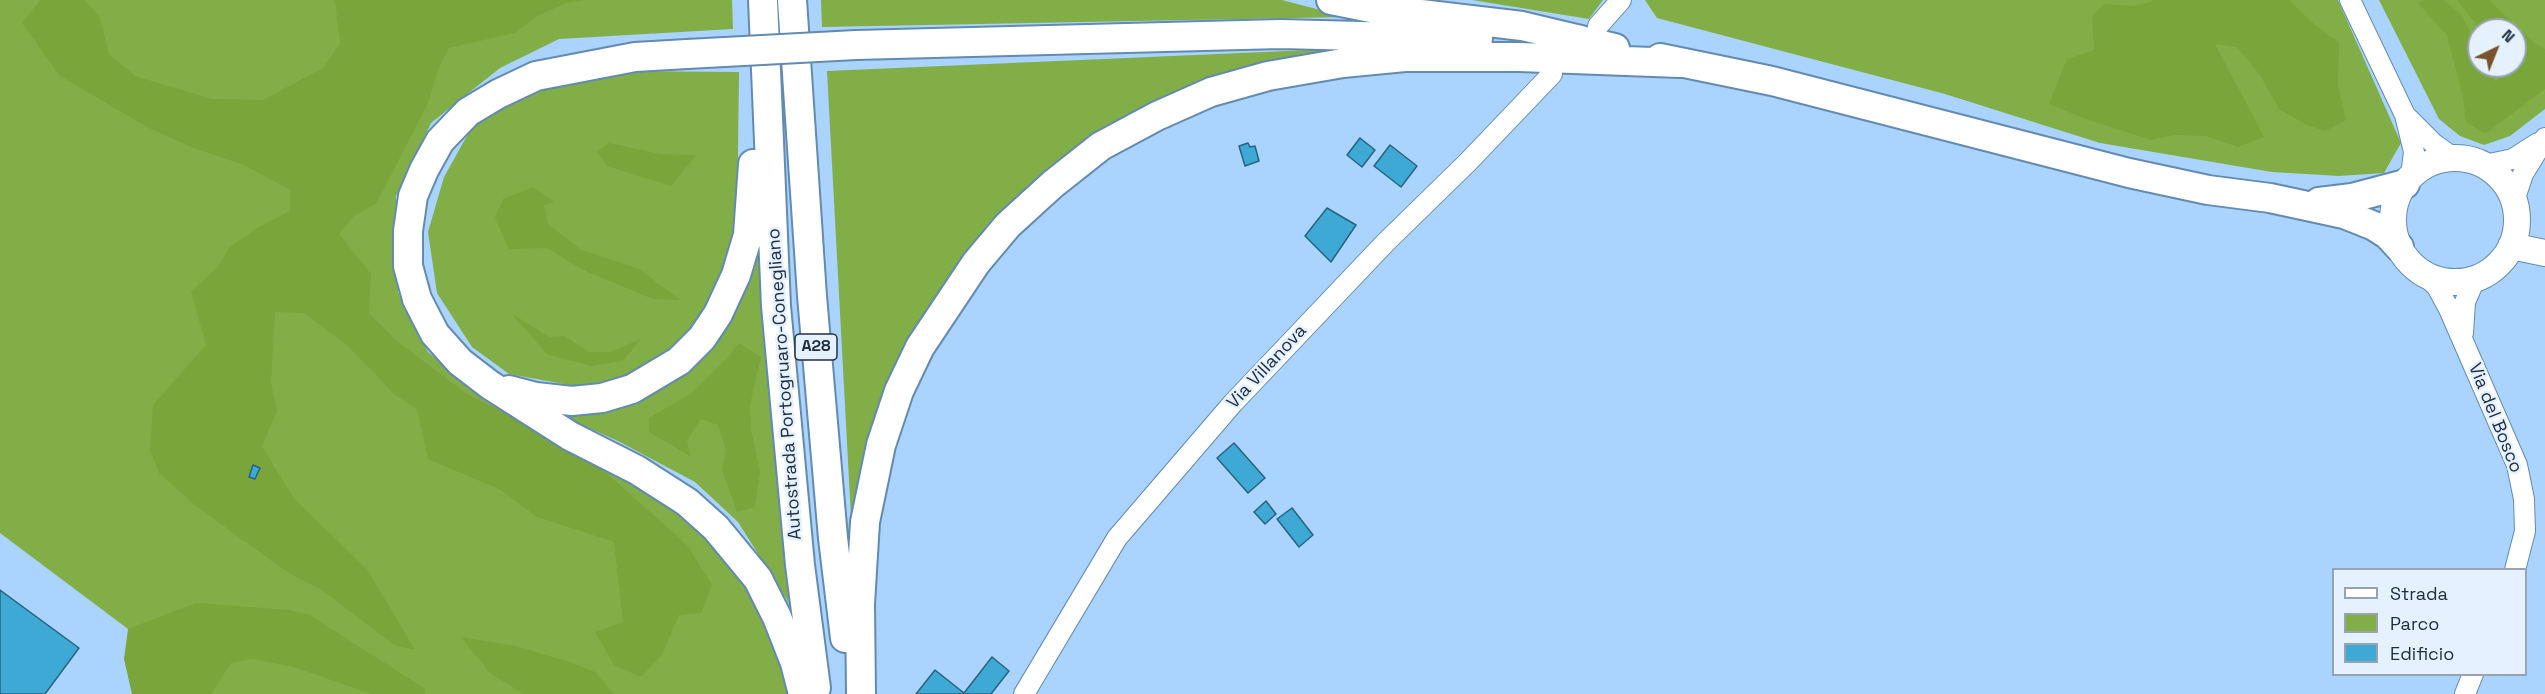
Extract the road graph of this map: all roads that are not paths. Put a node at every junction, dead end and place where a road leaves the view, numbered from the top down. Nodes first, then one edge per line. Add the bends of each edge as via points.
1 (747, 0) edge
2 (763, 0) edge
3 (792, 0) edge
4 (1331, 0) edge
5 (1621, 0) edge
6 (2350, 0) edge
7 (1598, 26) dead end
8 (1679, 63) junction
9 (1552, 75) dead end
10 (2405, 115) junction
11 (2455, 159) junction
12 (2485, 165) junction
13 (2408, 180) junction
14 (2514, 201) junction
15 (2305, 204) junction
16 (2514, 236) junction
17 (2545, 243) edge
18 (2399, 247) junction
19 (2545, 254) edge
20 (2426, 276) junction
21 (2475, 279) junction
22 (2462, 338) junction
23 (490, 385) junction
24 (2516, 568) edge
25 (2473, 676) edge
26 (803, 694) edge
27 (817, 694) edge
28 (852, 694) edge
29 (861, 694) edge
30 (1024, 694) edge
31 (2465, 694) edge

1 - 23 highway via 754,151 748,236 736,275 702,338 679,362 632,389 602,398 572,401 536,397
2 - 27 highway, Autostrada Portogruaro-Conegliano / A28 via 776,306 800,565
3 - 28 highway, Autostrada Portogruaro-Conegliano / A28 via 812,296 833,538
4 - 8 highway via 1522,26
5 - 7 street
6 - 10 street
8 - 15 highway via 1772,81 2128,172 2208,190
8 - 23 highway, bridge via 1460,37 1281,34 856,45 687,54 635,57 536,76 468,112 440,141 413,196 408,266 417,299 435,334 460,362
8 - 29 highway via 1405,57 1343,63 1268,76 1211,92 1101,146 1008,225 976,263 920,347 899,391 881,445 865,522 860,604
9 - 30 street, Via Villanova via 1370,259 1233,403 1179,466 1118,538
10 - 11 street
10 - 13 street via 2414,152
11 - 12 main road
11 - 13 main road via 2426,165
12 - 14 main road via 2501,178
12 - 14 street via 2513,159 2545,138 2523,174
13 - 15 highway via 2352,198
13 - 18 main road via 2394,208 2393,228
14 - 16 main road via 2518,217
15 - 18 highway via 2344,213 2374,226
16 - 17 main road
16 - 19 main road
16 - 21 main road via 2497,267
18 - 20 main road via 2410,264
20 - 21 main road via 2445,282
20 - 22 street, Via del Bosco via 2437,287
21 - 22 street via 2465,302
22 - 24 street, Via del Bosco via 2517,465 2525,531
23 - 26 highway via 570,436 637,470 687,502 716,528 758,579 788,644
25 - 31 street

